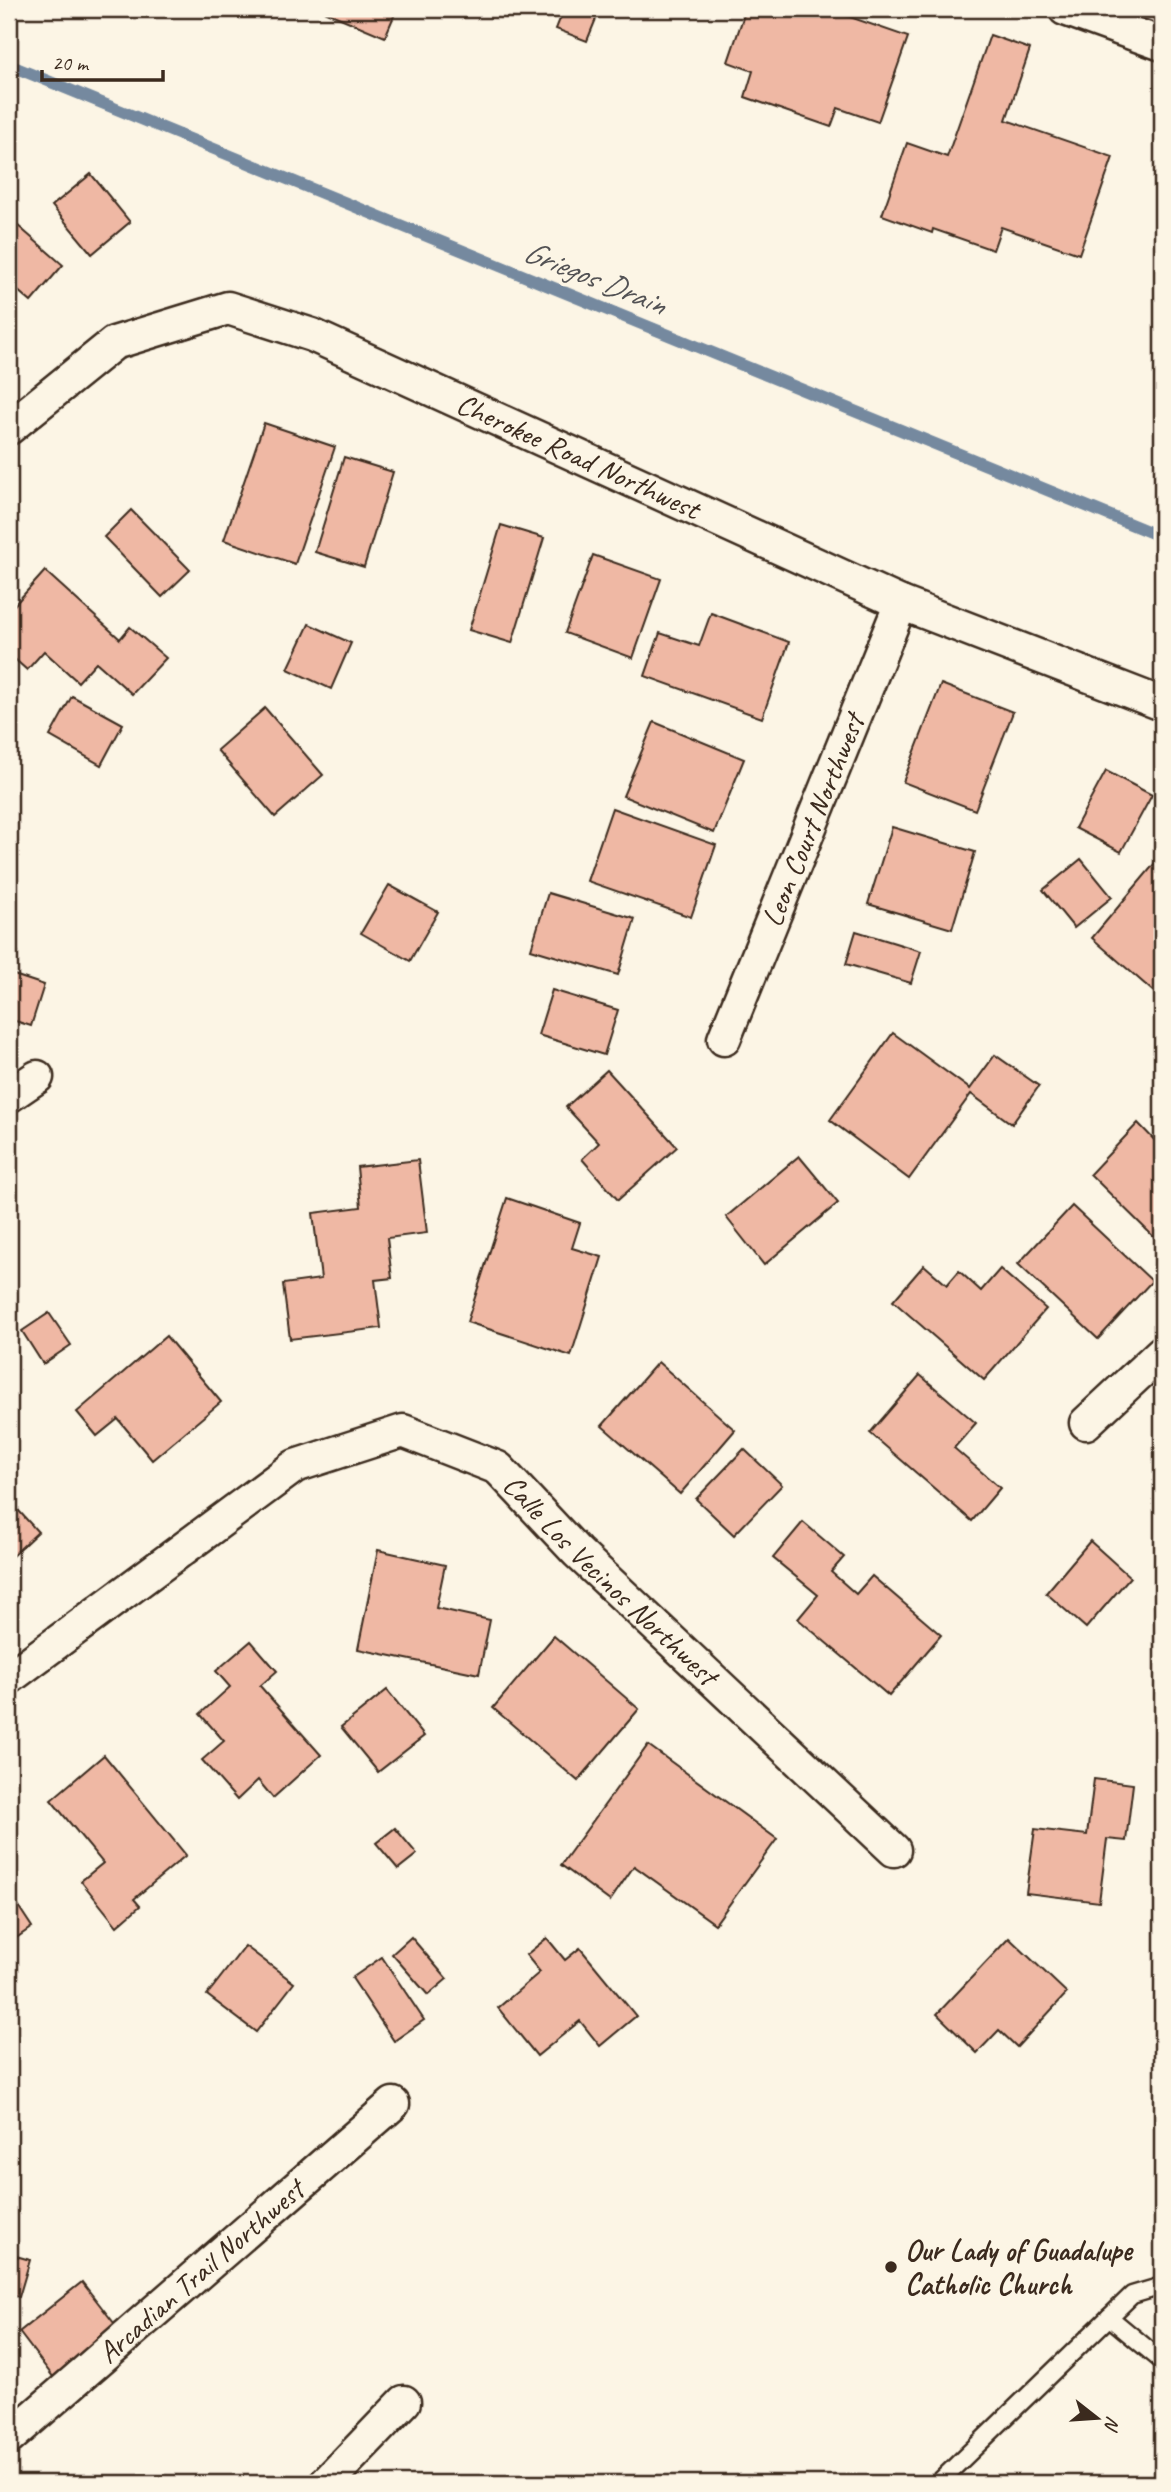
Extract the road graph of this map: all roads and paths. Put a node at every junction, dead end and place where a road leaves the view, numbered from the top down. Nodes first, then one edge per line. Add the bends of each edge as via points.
1 (1065, 9) edge
2 (1162, 44) edge
3 (9, 428) edge
4 (901, 603) junction
5 (1162, 704) edge
6 (724, 1039) dead end
7 (37, 1077) dead end
8 (9, 1096) edge
9 (1162, 1352) edge
10 (1087, 1423) dead end
11 (9, 1678) edge
12 (894, 1850) dead end
13 (393, 2104) dead end
14 (1162, 2286) edge
15 (1109, 2317) junction
16 (1162, 2361) edge
17 (404, 2402) dead end
18 (9, 2438) edge
19 (326, 2483) edge
20 (938, 2483) edge

1 - 2 street
3 - 4 street, Cherokee Road Northwest via 114,343 228,308 312,335
4 - 5 street, Cherokee Road Northwest
4 - 6 street, Leon Court Northwest
7 - 8 street
9 - 10 street
11 - 12 street, Calle Los Vecinos Northwest via 295,1466 403,1431 498,1468 577,1552
13 - 18 street, Arcadian Trail Northwest
14 - 15 lane via 1132,2295
15 - 16 lane
15 - 20 lane
17 - 19 street

